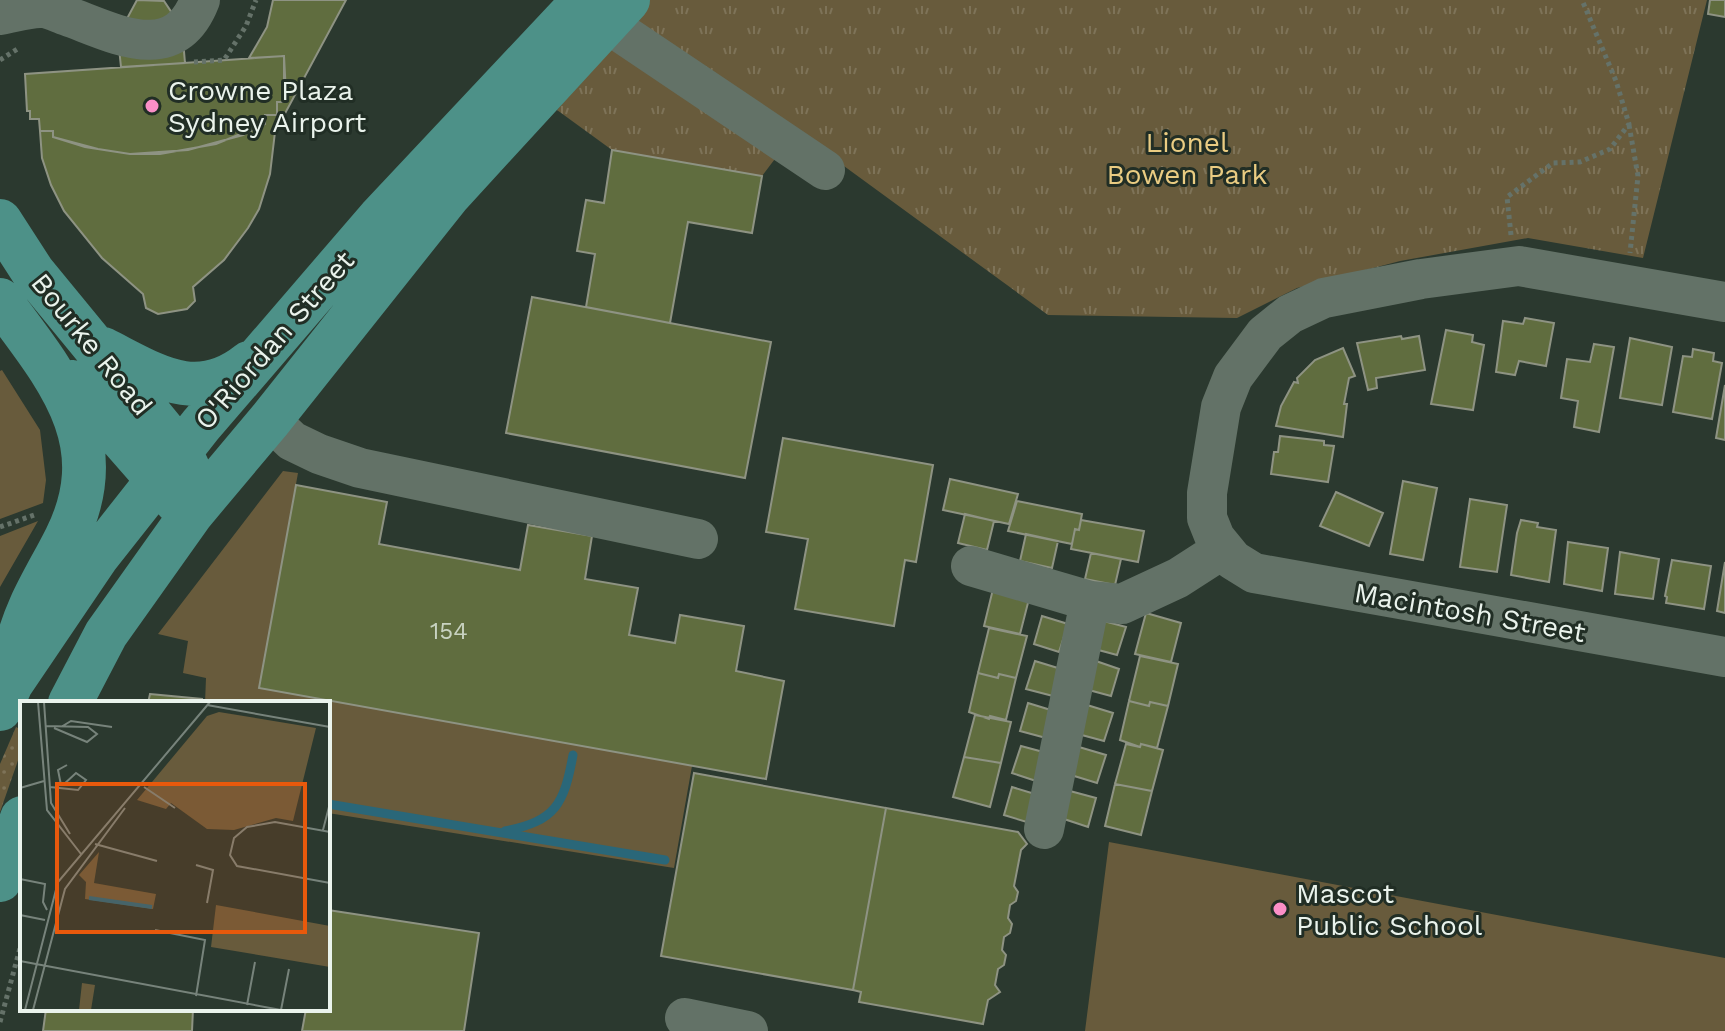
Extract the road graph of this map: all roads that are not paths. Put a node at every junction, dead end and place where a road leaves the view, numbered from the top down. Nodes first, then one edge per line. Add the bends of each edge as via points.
1 (200, 0) edge
2 (31, 7) edge
3 (606, 8) edge
4 (825, 170) dead end
5 (0, 221) edge
6 (0, 298) edge
7 (1725, 302) edge
8 (87, 340) junction
9 (262, 352) junction
10 (270, 420) junction
11 (168, 466) junction
12 (191, 514) junction
13 (698, 539) dead end
14 (1223, 549) junction
15 (971, 566) dead end
16 (1090, 601) junction
17 (1725, 657) edge
18 (5, 696) edge
19 (71, 701) edge
20 (20, 824) edge
21 (1044, 829) dead end
22 (0, 880) edge
23 (685, 1018) dead end
24 (748, 1031) edge

1 - 2 street via 182,27 147,42
3 - 4 street
3 - 9 main road, O'Riordan Street via 380,217
3 - 10 main road, O'Riordan Street
5 - 8 main road, Bourke Road
6 - 11 main road, Bourke Road
6 - 18 main road via 69,399 79,425 83,462 79,505 25,616
7 - 14 street via 1519,266 1324,298 1290,314 1265,334 1233,377 1221,407 1207,518
8 - 9 main road via 162,378 191,385 228,377
8 - 11 main road, Bourke Road
9 - 11 main road, O'Riordan Street
10 - 12 main road, O'Riordan Street
10 - 13 street via 292,441 360,468
11 - 12 main road, Bourke Road
11 - 18 main road, O'Riordan Street via 97,557
12 - 19 main road, O'Riordan Street via 115,621
14 - 16 street via 1122,604
14 - 17 street, Macintosh Street via 1254,573 1278,579
15 - 16 street
16 - 21 street
20 - 22 main road
23 - 24 street

